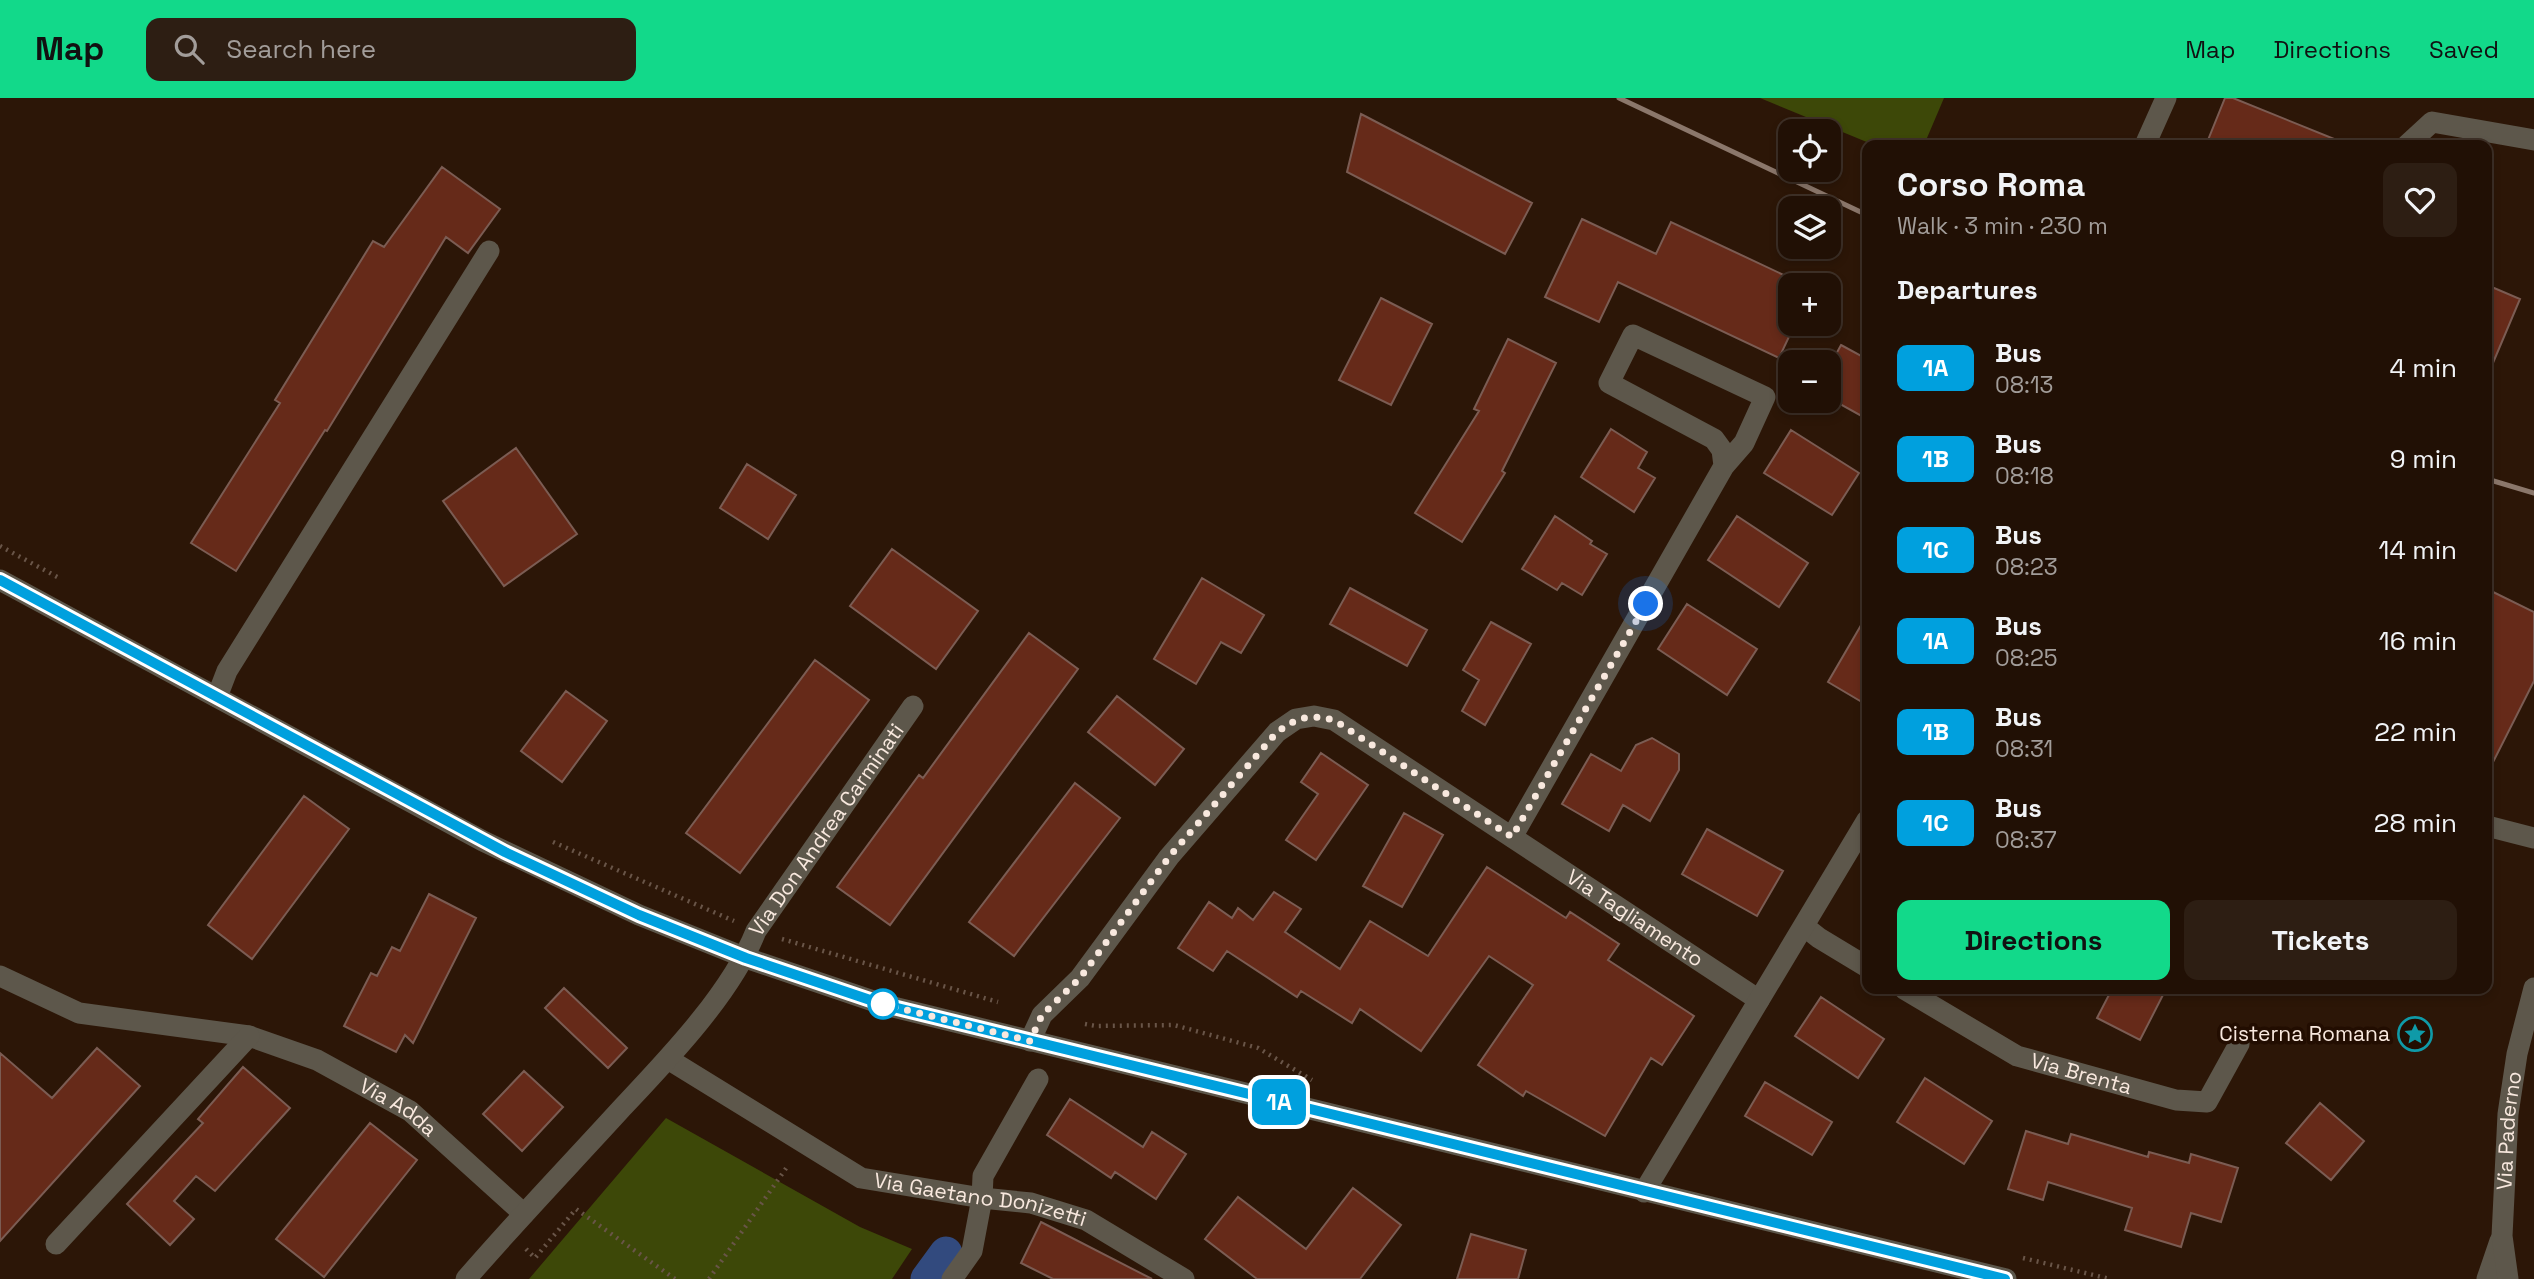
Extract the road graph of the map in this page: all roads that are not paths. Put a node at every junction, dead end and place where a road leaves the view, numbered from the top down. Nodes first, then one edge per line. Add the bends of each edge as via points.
1 (2166, 98) edge
2 (2148, 140) edge
3 (2412, 140) edge
4 (2534, 140) edge
5 (489, 251) dead end
6 (1724, 466) junction
7 (0, 580) edge
8 (217, 697) junction
9 (914, 706) dead end
10 (2492, 827) edge
11 (1862, 829) edge
12 (1512, 837) junction
13 (2534, 838) edge
14 (1805, 926) junction
15 (746, 958) junction
16 (1862, 964) edge
17 (0, 976) edge
18 (2534, 988) edge
19 (1912, 994) edge
20 (1759, 1000) junction
21 (249, 1036) junction
22 (1030, 1041) junction
23 (2239, 1044) dead end
24 (2525, 1056) edge
25 (668, 1059) junction
26 (1038, 1079) dead end
27 (1644, 1192) junction
28 (982, 1198) junction
29 (524, 1214) junction
30 (2502, 1236) junction
31 (55, 1244) dead end
32 (466, 1279) edge
33 (952, 1279) edge
34 (1184, 1279) edge
35 (2006, 1279) edge
36 (2487, 1279) edge
37 (2508, 1279) edge

1 - 2 street
3 - 4 street via 2432,122
5 - 8 street via 234,659
6 - 6 street via 1722,450 1714,439 1609,383 1633,335 1765,397 1744,443
6 - 12 street
7 - 8 street
8 - 15 street via 483,841 639,915
9 - 15 street, Via Don Andrea Carminati via 756,931
10 - 13 street
11 - 14 street
12 - 20 street, Via Tagliamento
12 - 22 street, Via Tagliamento via 1334,720 1296,719 1277,732 1169,857 1080,978 1042,1015
14 - 16 street
14 - 20 street
15 - 22 street via 877,1003
15 - 25 street
17 - 21 street, Via Adda via 79,1013
18 - 24 street, Via Paderno
19 - 23 street, Via Brenta via 2017,1056 2176,1100 2207,1102
20 - 27 street
21 - 29 street, Via Adda via 317,1060 410,1111
21 - 31 street
22 - 27 street
24 - 30 street, Via Paderno via 2508,1114
25 - 28 street, Via Gaetano Donizetti via 861,1178
25 - 29 street
26 - 28 street via 984,1176
27 - 35 street
28 - 33 street via 972,1251
28 - 34 street, Via Gaetano Donizetti via 1031,1203 1086,1220
29 - 32 street
30 - 36 street, Via Paderno
30 - 37 street, Via Paderno

